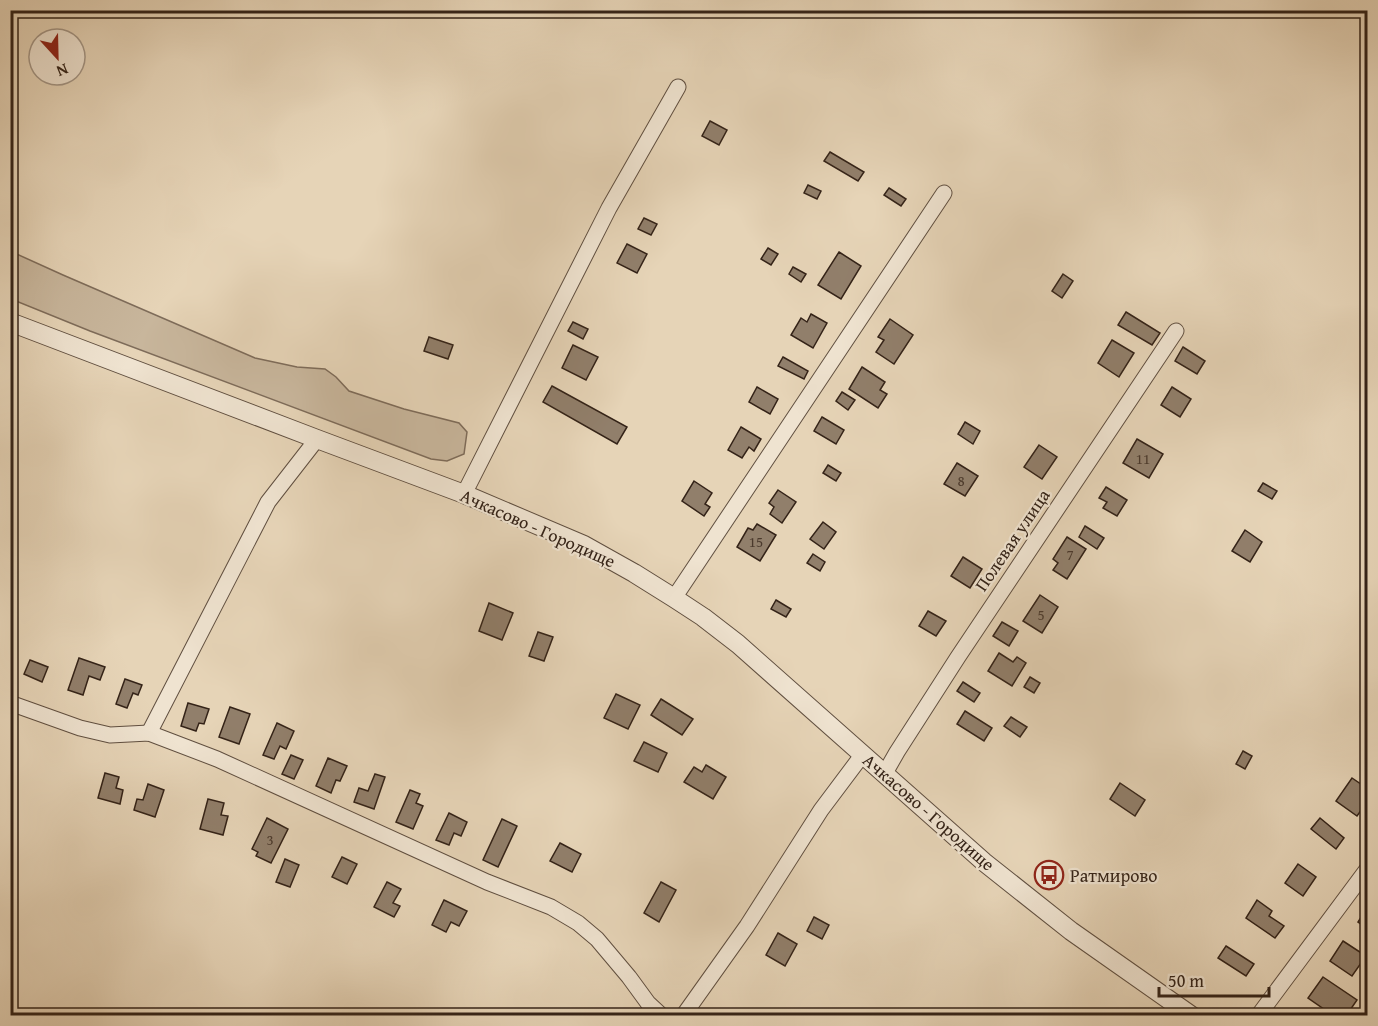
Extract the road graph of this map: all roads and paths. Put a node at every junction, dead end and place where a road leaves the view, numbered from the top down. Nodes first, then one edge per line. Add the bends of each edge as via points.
1 (678, 87) dead end
2 (944, 193) dead end
3 (10, 322) edge
4 (1176, 331) dead end
5 (317, 440) junction
6 (464, 494) junction
7 (674, 598) junction
8 (10, 703) edge
9 (149, 734) junction
10 (863, 754) junction
11 (885, 773) junction
12 (1368, 868) edge
13 (662, 1016) edge
14 (682, 1016) edge
15 (1192, 1016) edge
16 (1258, 1016) edge

1 - 6 street via 609,208
2 - 7 street
3 - 5 street, Ачкасово - Городище
4 - 11 street, Полевая улица
5 - 6 street, Ачкасово - Городище
5 - 9 street via 268,502
6 - 7 street, Ачкасово - Городище via 584,545
7 - 10 street, Ачкасово - Городище via 738,644
8 - 9 street via 110,735
9 - 13 street via 217,759 487,882 551,907 597,939
10 - 11 street, Ачкасово - Городище
10 - 14 street
11 - 15 street, Ачкасово - Городище via 984,862 1071,931
12 - 16 street

